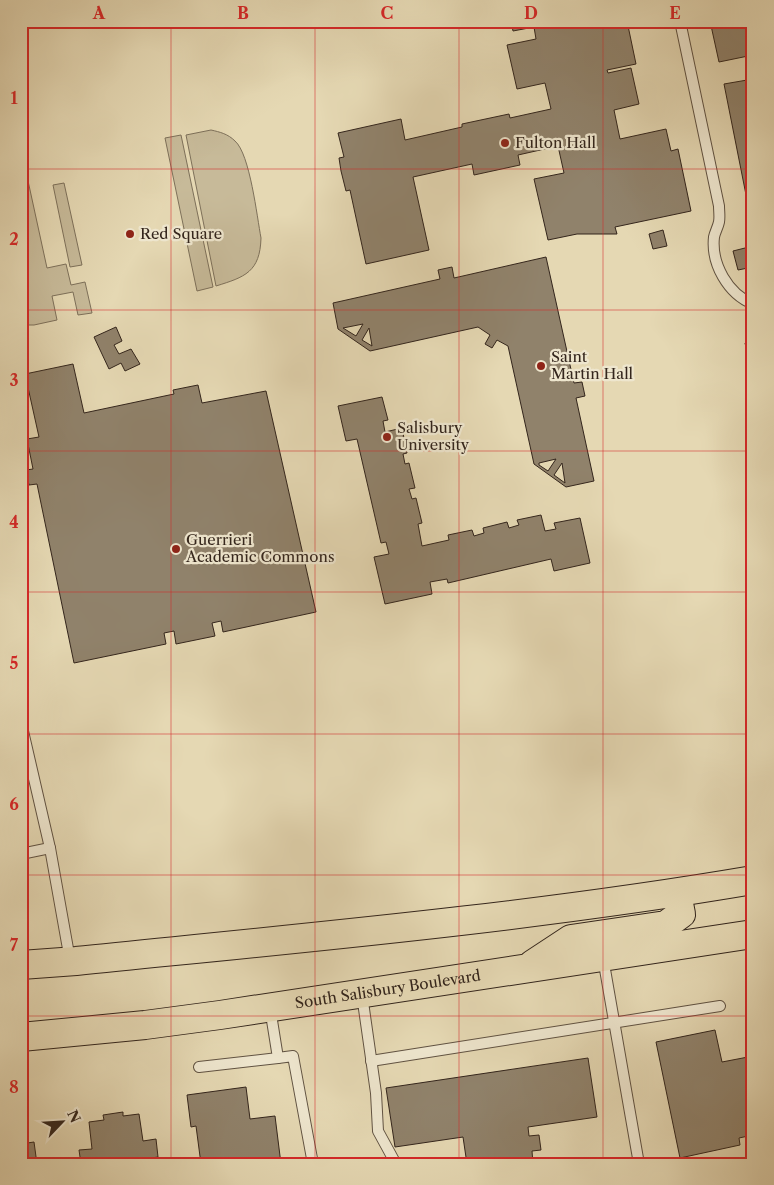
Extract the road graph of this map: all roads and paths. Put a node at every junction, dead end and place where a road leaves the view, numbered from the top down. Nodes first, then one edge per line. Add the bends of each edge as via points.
1 (680, 21) edge
2 (753, 304) edge
3 (23, 730) dead end
4 (50, 848) junction
5 (21, 854) edge
6 (753, 880) edge
7 (677, 893) junction
8 (753, 934) edge
9 (603, 957) junction
10 (71, 962) junction
11 (21, 965) edge
12 (526, 968) junction
13 (362, 993) junction
14 (720, 1006) dead end
15 (270, 1007) junction
16 (615, 1023) junction
17 (21, 1037) edge
18 (278, 1058) junction
19 (371, 1061) junction
20 (199, 1067) dead end
21 (313, 1164) edge
22 (396, 1164) edge
23 (639, 1164) edge

1 - 2 lane via 719,206 714,255 720,274 735,292
3 - 4 lane
4 - 5 lane
4 - 10 lane
6 - 7 main road
7 - 10 main road via 480,919
7 - 12 main road via 680,914 666,925 571,939
8 - 9 main road, South Salisbury Boulevard
9 - 12 main road, South Salisbury Boulevard
9 - 16 lane
10 - 11 main road
12 - 13 main road, South Salisbury Boulevard
13 - 15 main road, South Salisbury Boulevard
13 - 19 lane
14 - 16 lane
15 - 17 main road, South Salisbury Boulevard via 145,1025
15 - 18 lane
16 - 19 lane
16 - 23 lane
18 - 20 lane
18 - 21 lane via 294,1056
19 - 22 lane via 378,1131

